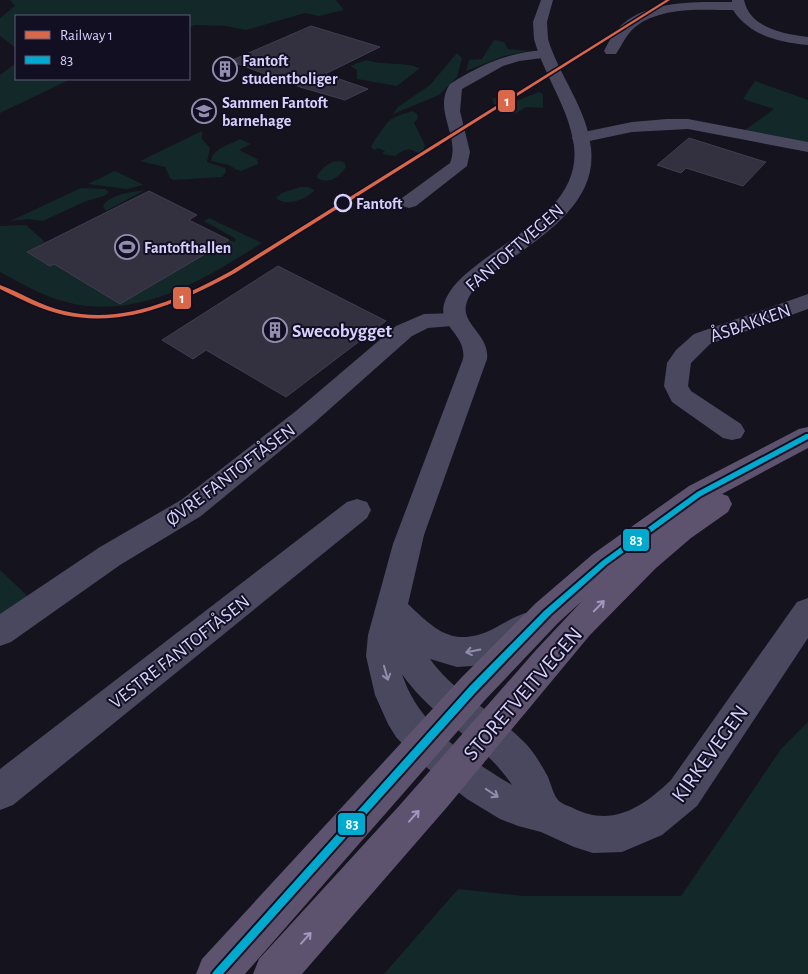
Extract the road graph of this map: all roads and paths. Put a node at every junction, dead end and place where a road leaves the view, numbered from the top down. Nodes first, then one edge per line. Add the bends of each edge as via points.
1 (547, 0) edge
2 (738, 3) edge
3 (808, 41) edge
4 (611, 51) dead end
5 (546, 54) junction
6 (580, 138) junction
7 (808, 147) edge
8 (409, 202) dead end
9 (808, 301) edge
10 (456, 320) junction
11 (732, 431) dead end
12 (808, 436) edge
13 (808, 457) edge
14 (357, 510) dead end
15 (392, 608) junction
16 (808, 612) edge
17 (547, 613) junction
18 (0, 632) edge
19 (456, 709) junction
20 (486, 734) junction
21 (426, 742) junction
22 (457, 769) junction
23 (0, 792) edge
24 (545, 814) junction
25 (217, 974) edge
26 (274, 974) edge

1 - 5 street, FANTOFTVEGEN via 540,26
2 - 3 street via 743,16 763,30
2 - 4 street via 653,13 630,24
5 - 6 street, FANTOFTVEGEN via 570,105
5 - 8 street via 498,62 455,87 451,108 460,137 461,159 458,166
6 - 7 street via 632,128 688,124
6 - 10 street, FANTOFTVEGEN via 582,172 568,201 468,284 456,300
9 - 11 street, ÅSBAKKEN via 702,339 679,363 676,386 681,396
10 - 15 street via 475,345 473,366 410,534
10 - 18 street, ØVRE FANTOFTÅSEN via 424,322 404,331 306,417 191,508 110,556
12 - 17 main road, STORETVEITVEGEN via 700,494 604,563
20 -> 13 main road, STORETVEITVEGEN via 558,648 626,578 665,544 734,494
14 - 23 street, VESTRE FANTOFTÅSEN
17 -> 15 street via 496,644 456,654 427,642 413,632
15 - 19 street via 400,639 412,662
15 -> 21 street via 384,635 383,660 387,677 399,710
16 - 24 street, KIRKEVEGEN via 684,793 668,810 648,824 625,833 605,835 579,830
17 - 19 main road, STORETVEITVEGEN
19 - 20 street
19 - 21 main road, STORETVEITVEGEN
20 - 22 main road, STORETVEITVEGEN
20 - 24 street via 509,753 534,784
21 - 22 street, KIRKEVEGEN
21 - 25 main road, STORETVEITVEGEN
22 -> 24 street, KIRKEVEGEN via 511,805
26 -> 22 main road, STORETVEITVEGEN

